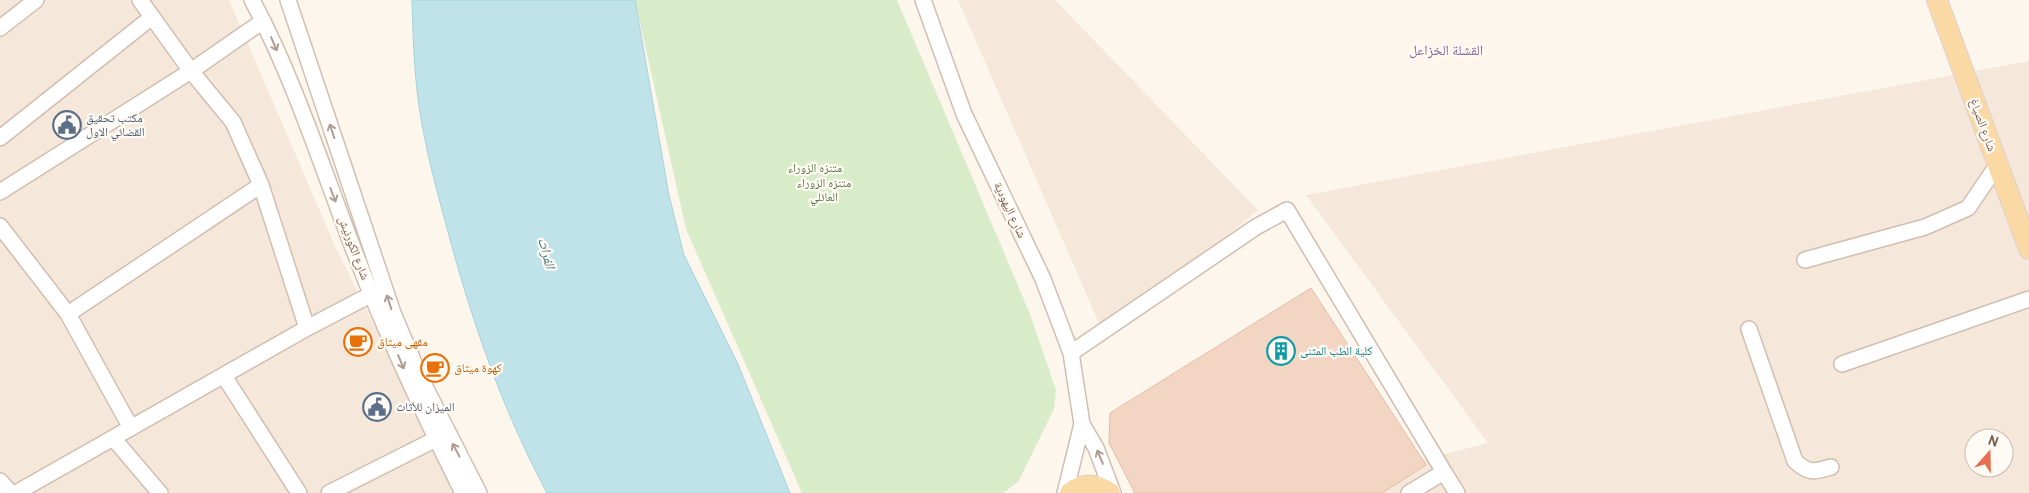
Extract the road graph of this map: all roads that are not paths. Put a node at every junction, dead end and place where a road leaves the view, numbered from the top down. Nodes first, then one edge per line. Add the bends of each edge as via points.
1 (36, 0) edge
2 (140, 0) edge
3 (252, 0) edge
4 (288, 0) edge
5 (923, 0) edge
6 (1937, 0) edge
7 (152, 17) junction
8 (264, 21) junction
9 (0, 28) edge
10 (191, 71) junction
11 (0, 138) edge
12 (343, 162) junction
13 (1998, 164) junction
14 (324, 170) junction
15 (261, 185) junction
16 (0, 192) edge
17 (0, 226) edge
18 (2029, 249) edge
19 (1804, 260) dead end
20 (372, 294) junction
21 (2029, 299) edge
22 (68, 314) junction
23 (307, 328) junction
24 (1749, 329) dead end
25 (1071, 353) junction
26 (1842, 364) dead end
27 (224, 376) junction
28 (1082, 424) junction
29 (131, 428) junction
30 (113, 438) junction
31 (436, 439) junction
32 (1831, 467) dead end
33 (1444, 472) junction
34 (0, 481) edge
35 (1069, 492) edge
36 (11, 493) edge
37 (16, 493) edge
38 (160, 493) edge
39 (300, 493) edge
40 (329, 493) edge
41 (463, 493) edge
42 (479, 493) edge
43 (1112, 493) edge
44 (1409, 493) edge
45 (1457, 493) edge

1 - 9 street
2 - 7 street
3 - 8 street, شارع الكورنيش
12 -> 4 street, شارع الكورنيش
5 - 25 street, شارع اليهودية via 964,114 1043,279
6 - 13 main road, شارع الصياغ
7 - 10 street
7 - 11 street
8 - 10 street
8 -> 14 street, شارع الكورنيش
10 - 15 street via 233,122
10 - 16 street
12 - 14 street
42 -> 12 street, شارع الكورنيش via 438,413 393,313
13 - 18 main road, شارع الصياغ
13 - 19 street via 1968,208 1925,227
14 -> 20 street, شارع الكورنيش
15 - 22 street
15 - 23 street
17 - 22 street
20 - 23 street
20 -> 31 street, شارع الكورنيش
21 - 26 street
22 - 29 street
23 - 27 street
24 - 32 street via 1795,462 1805,470
25 - 28 street, شارع اليهودية
25 - 33 street via 1256,227 1287,210
27 - 29 street
27 - 39 street
28 - 35 street
43 -> 28 street via 1096,448
29 - 30 street
30 - 37 street
30 - 38 street
31 - 40 street
31 - 41 street, شارع الكورنيش
33 - 44 street
33 - 45 street
34 - 36 street
35 - 43 main road via 1093,485

